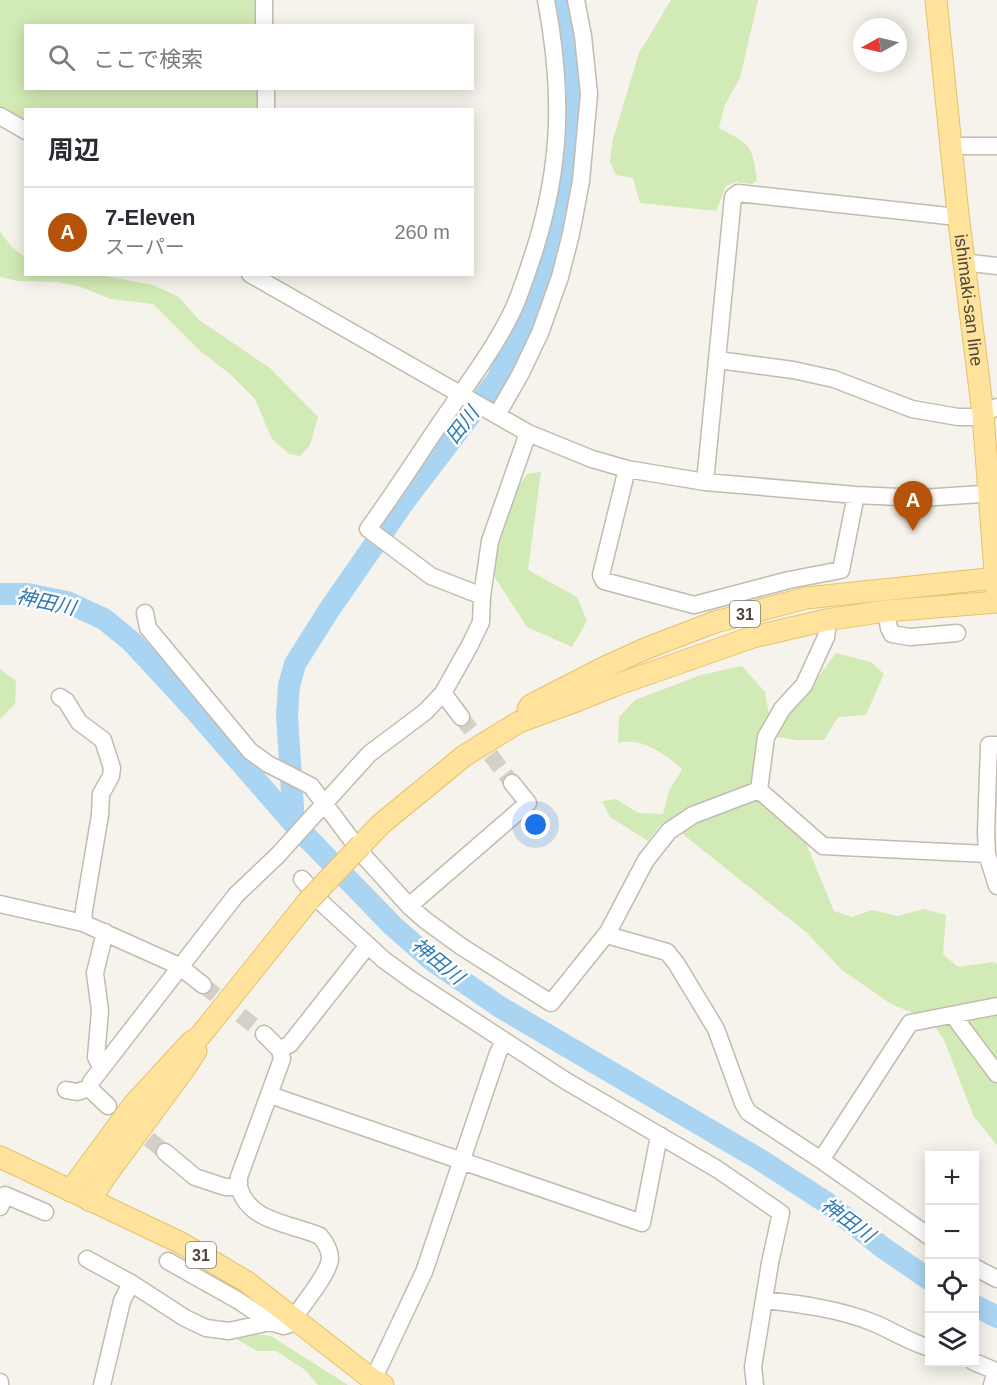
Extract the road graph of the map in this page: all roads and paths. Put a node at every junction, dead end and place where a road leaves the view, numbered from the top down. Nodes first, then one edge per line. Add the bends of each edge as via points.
1 (264, 0) edge
2 (546, 0) edge
3 (576, 0) edge
4 (936, 0) edge
5 (264, 24) edge
6 (266, 90) edge
7 (266, 108) edge
8 (0, 116) edge
9 (24, 130) edge
10 (951, 146) junction
11 (997, 146) edge
12 (958, 214) junction
13 (963, 262) junction
14 (997, 266) edge
15 (253, 276) edge
16 (718, 360) junction
17 (465, 397) junction
18 (990, 411) edge
19 (494, 413) junction
20 (528, 433) junction
21 (627, 469) junction
22 (705, 482) junction
23 (994, 494) edge
24 (856, 495) junction
25 (997, 589) edge
26 (482, 596) junction
27 (886, 611) junction
28 (145, 613) dead end
29 (826, 620) junction
30 (957, 633) dead end
31 (442, 693) junction
32 (60, 697) dead end
33 (461, 717) tunnel mouth
34 (519, 722) junction
35 (997, 745) edge
36 (512, 783) tunnel mouth
37 (759, 790) junction
38 (324, 804) junction
39 (987, 854) junction
40 (302, 879) dead end
41 (996, 883) edge
42 (0, 904) edge
43 (409, 906) junction
44 (83, 923) junction
45 (105, 932) junction
46 (608, 932) junction
47 (368, 945) junction
48 (179, 966) junction
49 (203, 985) tunnel mouth
50 (997, 1006) edge
51 (958, 1016) junction
52 (264, 1034) tunnel mouth
53 (200, 1036) junction
54 (504, 1042) junction
55 (280, 1050) junction
56 (102, 1067) junction
57 (997, 1074) edge
58 (89, 1088) junction
59 (66, 1090) dead end
60 (270, 1095) junction
61 (108, 1106) dead end
62 (661, 1136) junction
63 (165, 1152) tunnel mouth
64 (0, 1157) edge
65 (821, 1160) junction
66 (461, 1161) junction
67 (239, 1187) junction
68 (70, 1191) junction
69 (90, 1200) junction
70 (0, 1207) edge
71 (45, 1212) dead end
72 (925, 1233) edge
73 (87, 1259) dead end
74 (168, 1261) dead end
75 (979, 1269) edge
76 (997, 1279) edge
77 (131, 1283) junction
78 (764, 1300) junction
79 (294, 1317) junction
80 (270, 1322) junction
81 (925, 1346) edge
82 (979, 1364) edge
83 (378, 1382) edge
84 (102, 1385) edge
85 (755, 1385) edge
86 (992, 1385) edge

1 - 5 street
2 - 17 street via 558,79 553,179 546,214 513,310
3 - 19 street via 589,94 581,181 571,234 540,333 516,382
4 - 10 main road, ishimaki-san line
6 - 7 street
8 - 9 street
10 - 11 street
10 - 12 main road, ishimaki-san line
12 - 13 main road, ishimaki-san line
12 - 16 street via 738,193 733,197
13 - 14 street
13 - 18 main road, ishimaki-san line
15 - 17 street
16 - 18 street via 834,379 912,409 958,417
16 - 22 street
17 - 19 street
17 - 26 street via 406,476 375,534 431,576
18 - 23 main road, ishimaki-san line
19 - 20 street
20 - 21 street
20 - 26 street via 490,541
21 - 22 street
21 - 24 street via 602,575 604,581 694,605 841,570
22 - 24 street
23 - 24 street via 921,498
23 - 25 main road, ishimaki-san line
25 - 27 main road, 31
25 - 34 main road, 31 via 806,598 715,622 605,667 531,705
26 - 31 street via 481,622
27 - 29 main road, 31
27 - 30 street via 892,634 910,637
28 - 38 street via 148,628 250,751 311,786
29 - 34 main road, 31 via 753,637
29 - 37 street via 826,637 804,685 782,709 766,736
31 - 33 street
31 - 38 street via 425,712 369,754
32 - 44 street via 79,722 103,740 112,768 101,794
34 - 53 main road, 31, bridge via 456,763 381,824 309,900
35 - 39 street via 989,746
36 - 43 street via 528,803
37 - 39 street via 823,846
37 - 46 street via 693,815 669,831 646,860
38 - 43 street
38 - 48 street via 236,895
39 - 41 street
40 - 47 street
42 - 44 street
43 - 46 street via 462,947 551,1003
44 - 45 street
45 - 48 street
45 - 56 street via 95,973 100,1011 96,1058
46 - 65 street via 667,952 716,1029 748,1112
47 - 54 street via 412,981
47 - 55 street via 290,1044
48 - 49 street
48 - 56 street
50 - 51 street
51 - 57 street via 958,1022
51 - 65 street via 910,1023
52 - 55 street
53 - 68 main road, 31 via 134,1104
53 - 69 main road, 31 via 185,1068
54 - 62 street
54 - 66 street
55 - 60 street via 282,1059
56 - 58 street
58 - 59 street
58 - 61 street
60 - 66 street
60 - 67 street
62 - 66 street via 642,1223
62 - 78 street via 781,1213
63 - 67 street via 195,1177 225,1187
64 - 68 main road, 31
65 - 72 street
66 - 83 street via 424,1272
67 - 79 street via 254,1212 309,1231 327,1245 327,1269
68 - 69 main road, 31
69 - 79 main road, 31 via 181,1243 248,1282
70 - 71 street via 5,1195
73 - 77 street
74 - 80 street
75 - 76 street
77 - 80 street via 206,1328 229,1331
77 - 84 street via 122,1301
78 - 81 street via 820,1307 873,1323
78 - 85 street via 753,1367
79 - 80 street via 284,1326
79 - 83 main road, 31
82 - 86 street via 996,1371

